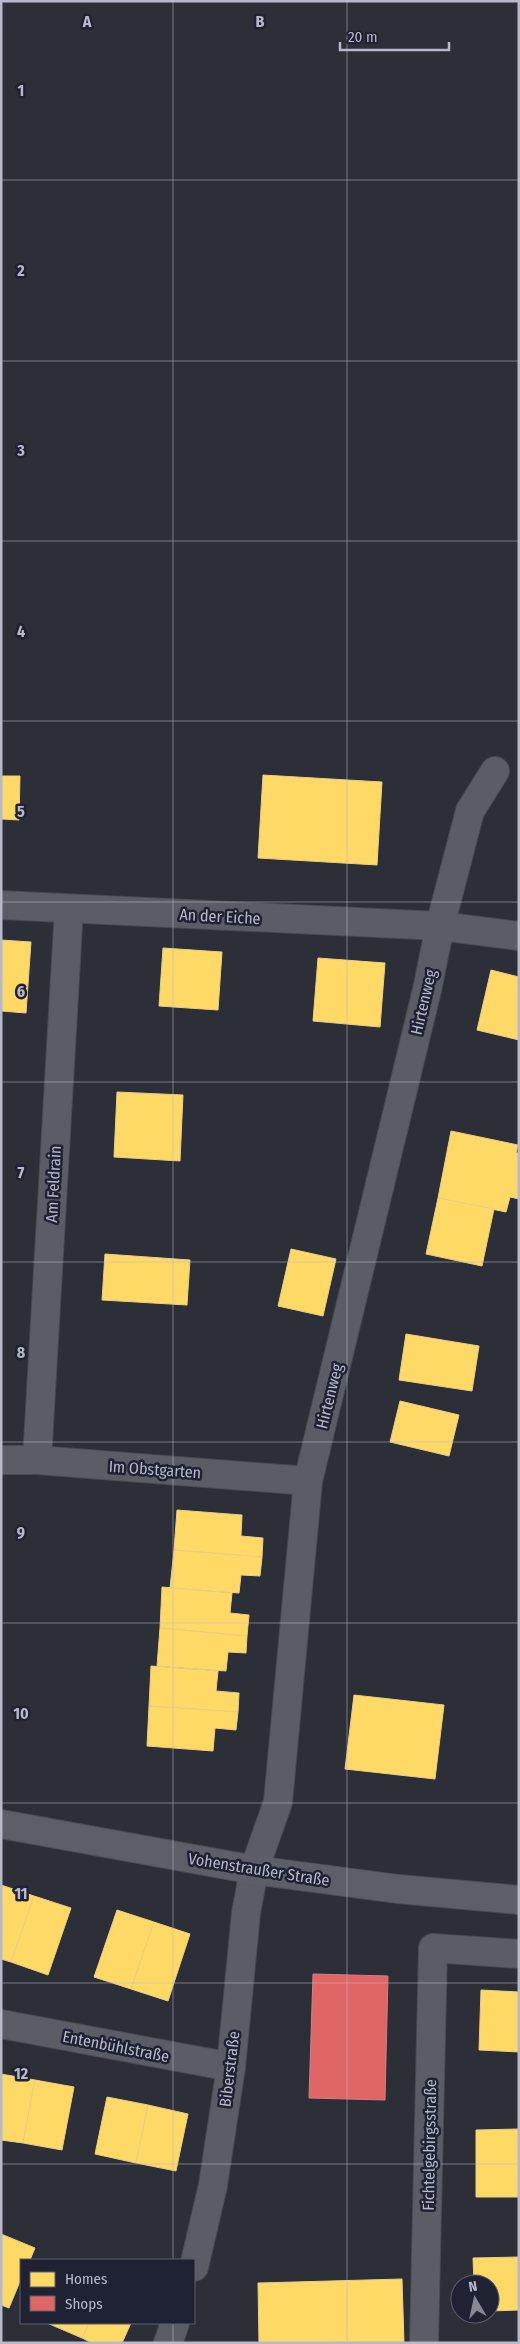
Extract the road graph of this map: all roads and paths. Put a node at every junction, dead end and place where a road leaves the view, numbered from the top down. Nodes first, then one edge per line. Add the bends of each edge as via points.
1 (495, 771) dead end
2 (1, 905) edge
3 (69, 909) junction
4 (440, 926) junction
5 (519, 936) edge
6 (1, 1460) edge
7 (37, 1460) junction
8 (308, 1481) junction
9 (1, 1824) edge
10 (254, 1870) junction
11 (519, 1900) edge
12 (519, 1954) edge
13 (1, 2024) edge
14 (231, 2067) junction
15 (195, 2263) edge
16 (175, 2324) edge
17 (168, 2343) edge
18 (424, 2343) edge

1 - 4 street, Hirtenweg via 470,811
2 - 3 street, An der Eiche
3 - 4 street, An der Eiche
3 - 7 street, Am Feldrain
4 - 5 street
4 - 8 street, Hirtenweg
6 - 7 street, Im Obstgarten
7 - 8 street, Im Obstgarten
8 - 10 street, Hirtenweg via 278,1802
9 - 10 main road, Vohenstraußer Straße
10 - 11 main road, Vohenstraußer Straße via 398,1889
10 - 14 street, Biberstraße via 246,1913
12 - 18 street, Fichtelgebirgsstraße via 433,1948
13 - 14 street, Entenbühlstraße
14 - 15 street, Biberstraße via 213,2185
16 - 17 street

